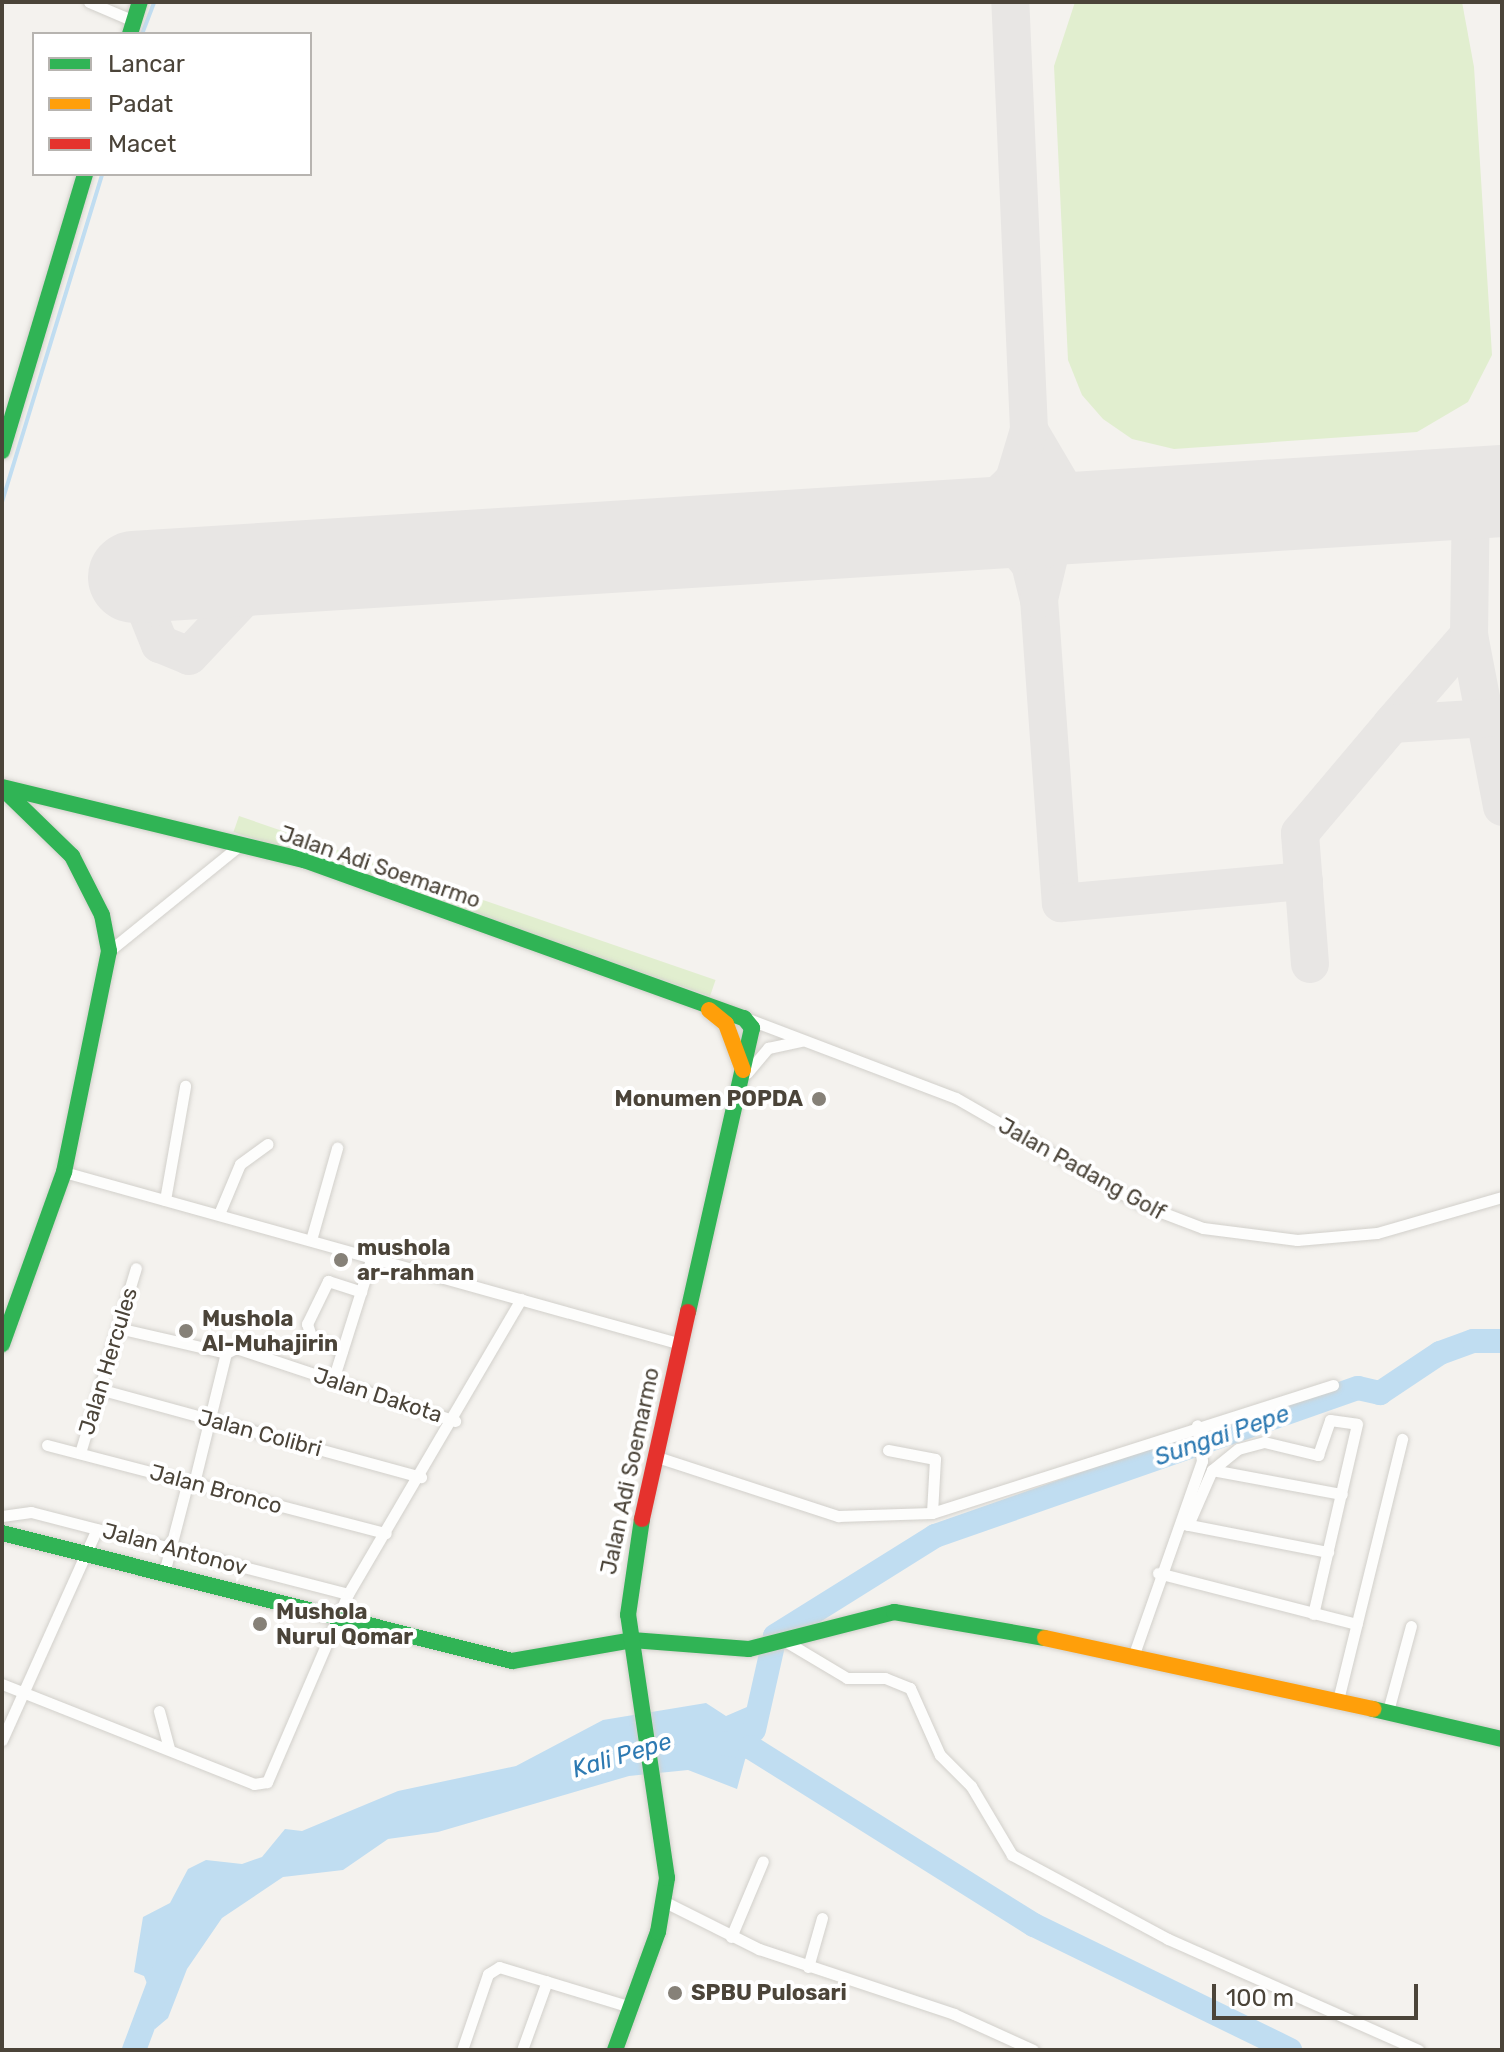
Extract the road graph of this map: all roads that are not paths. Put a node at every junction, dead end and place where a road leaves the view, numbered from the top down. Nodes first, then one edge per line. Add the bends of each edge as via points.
1 (89, 2) edge
2 (140, 2) edge
3 (132, 28) edge
4 (84, 176) edge
5 (2, 451) edge
6 (2, 788) edge
7 (240, 845) junction
8 (109, 951) junction
9 (692, 998) junction
10 (744, 1018) junction
11 (777, 1029) junction
12 (753, 1037) junction
13 (814, 1041) junction
14 (744, 1078) junction
15 (185, 1086) dead end
16 (268, 1144) dead end
17 (337, 1148) dead end
18 (64, 1172) junction
19 (1502, 1197) edge
20 (165, 1200) junction
21 (219, 1214) junction
22 (311, 1240) junction
23 (372, 1256) junction
24 (136, 1268) dead end
25 (361, 1292) junction
26 (521, 1299) junction
27 (118, 1328) junction
28 (2, 1344) edge
29 (681, 1344) junction
30 (342, 1351) junction
31 (226, 1353) junction
32 (333, 1380) junction
33 (1333, 1385) dead end
34 (99, 1389) junction
35 (209, 1419) junction
36 (455, 1421) junction
37 (1197, 1425) junction
38 (1402, 1439) dead end
39 (47, 1445) dead end
40 (888, 1450) dead end
41 (80, 1453) junction
42 (654, 1456) junction
43 (1212, 1470) junction
44 (421, 1477) junction
45 (191, 1482) junction
46 (1342, 1494) junction
47 (932, 1513) junction
48 (2, 1516) edge
49 (1182, 1524) junction
50 (97, 1529) junction
51 (5, 1530) edge
52 (386, 1533) junction
53 (170, 1548) junction
54 (89, 1552) junction
55 (1328, 1552) junction
56 (164, 1573) junction
57 (1158, 1573) junction
58 (316, 1586) junction
59 (348, 1594) junction
60 (308, 1614) junction
61 (1313, 1614) junction
62 (336, 1622) junction
63 (1357, 1624) junction
64 (1411, 1626) dead end
65 (632, 1640) junction
66 (782, 1641) junction
67 (1134, 1654) junction
68 (2, 1684) edge
69 (24, 1692) junction
70 (1338, 1700) junction
71 (159, 1711) dead end
72 (1388, 1711) junction
73 (1502, 1739) edge
74 (2, 1740) edge
75 (169, 1749) junction
76 (763, 1861) dead end
77 (665, 1902) junction
78 (822, 1918) dead end
79 (731, 1937) junction
80 (808, 1967) junction
81 (547, 1981) junction
82 (631, 2007) junction
83 (617, 2049) edge
84 (462, 2050) edge
85 (522, 2050) edge
86 (1033, 2050) edge
87 (1418, 2050) edge

1 - 3 street
2 - 3 main road
4 - 5 main road
6 - 7 main road, Jalan Adi Soemarmo
6 - 8 main road via 72,856 102,915
7 - 8 street
7 - 9 main road, Jalan Adi Soemarmo via 304,860
8 - 18 main road
9 - 10 main road, Jalan Adi Soemarmo
9 - 14 main road, Jalan Adi Soemarmo via 726,1024
10 - 11 street, Jalan Padang Golf
10 - 12 main road
11 - 12 street
11 - 13 street, Jalan Padang Golf
12 - 14 main road, Jalan Adi Soemarmo
13 - 14 street via 768,1048
13 - 19 street, Jalan Padang Golf via 956,1098 1140,1204 1203,1228 1297,1240 1377,1233
14 - 29 main road, Jalan Adi Soemarmo
15 - 20 street
16 - 21 street via 240,1164
17 - 22 street
18 - 20 street
18 - 28 main road
20 - 21 street
21 - 22 street
22 - 23 street
23 - 25 street
23 - 26 street
24 - 27 street, Jalan Hercules
25 - 30 street
25 - 30 street via 328,1281 307,1324 311,1336
26 - 29 street
26 - 36 street
27 - 31 street, Jalan Dakota
27 - 34 street, Jalan Hercules
29 - 42 main road, Jalan Adi Soemarmo
30 - 32 street
31 - 32 street, Jalan Dakota via 236,1348
31 - 35 street
32 - 36 street, Jalan Dakota
33 - 37 street
34 - 35 street, Jalan Colibri
34 - 41 street, Jalan Hercules
35 - 44 street, Jalan Colibri
35 - 45 street
36 - 44 street
37 - 47 street via 997,1498
37 - 49 street via 1202,1455
38 - 63 street
39 - 41 street, Jalan Bronco
40 - 47 street via 935,1459
41 - 45 street, Jalan Bronco
42 - 47 street via 838,1516
42 - 65 main road, Jalan Adi Soemarmo via 627,1591
43 - 46 street
43 - 46 street via 1256,1442 1318,1455 1336,1417 1357,1424
43 - 49 street
44 - 52 street
45 - 52 street, Jalan Bronco
45 - 53 street
46 - 55 street
48 - 50 street, Jalan Antonov via 31,1512
49 - 55 street
49 - 57 street
50 - 53 street, Jalan Antonov
50 - 54 street
51 - 54 main road
52 - 59 street
53 - 56 street
53 - 58 street, Jalan Antonov
54 - 56 main road
54 - 69 street
55 - 61 street
56 - 60 main road
57 - 61 street
57 - 67 street
58 - 59 street, Jalan Antonov
58 - 60 street
59 - 62 street
60 - 62 main road
61 - 63 street
62 - 65 main road via 512,1661
62 - 75 street via 267,1782 254,1784
63 - 70 street
64 - 72 street
65 - 66 main road via 749,1649
65 - 77 main road, Jalan Adi Soemarmo via 664,1827
66 - 67 main road via 894,1612
66 - 87 street via 847,1678 885,1678 910,1688 940,1755 971,1786 1012,1855 1154,1932
67 - 70 main road
68 - 69 street
69 - 74 street
69 - 75 street
70 - 72 main road
71 - 75 street
72 - 73 main road
76 - 79 street
77 - 79 street
77 - 82 main road
78 - 80 street
79 - 80 street
80 - 86 street via 954,2014
81 - 82 street
81 - 84 street via 492,1969
81 - 85 street
82 - 83 main road

